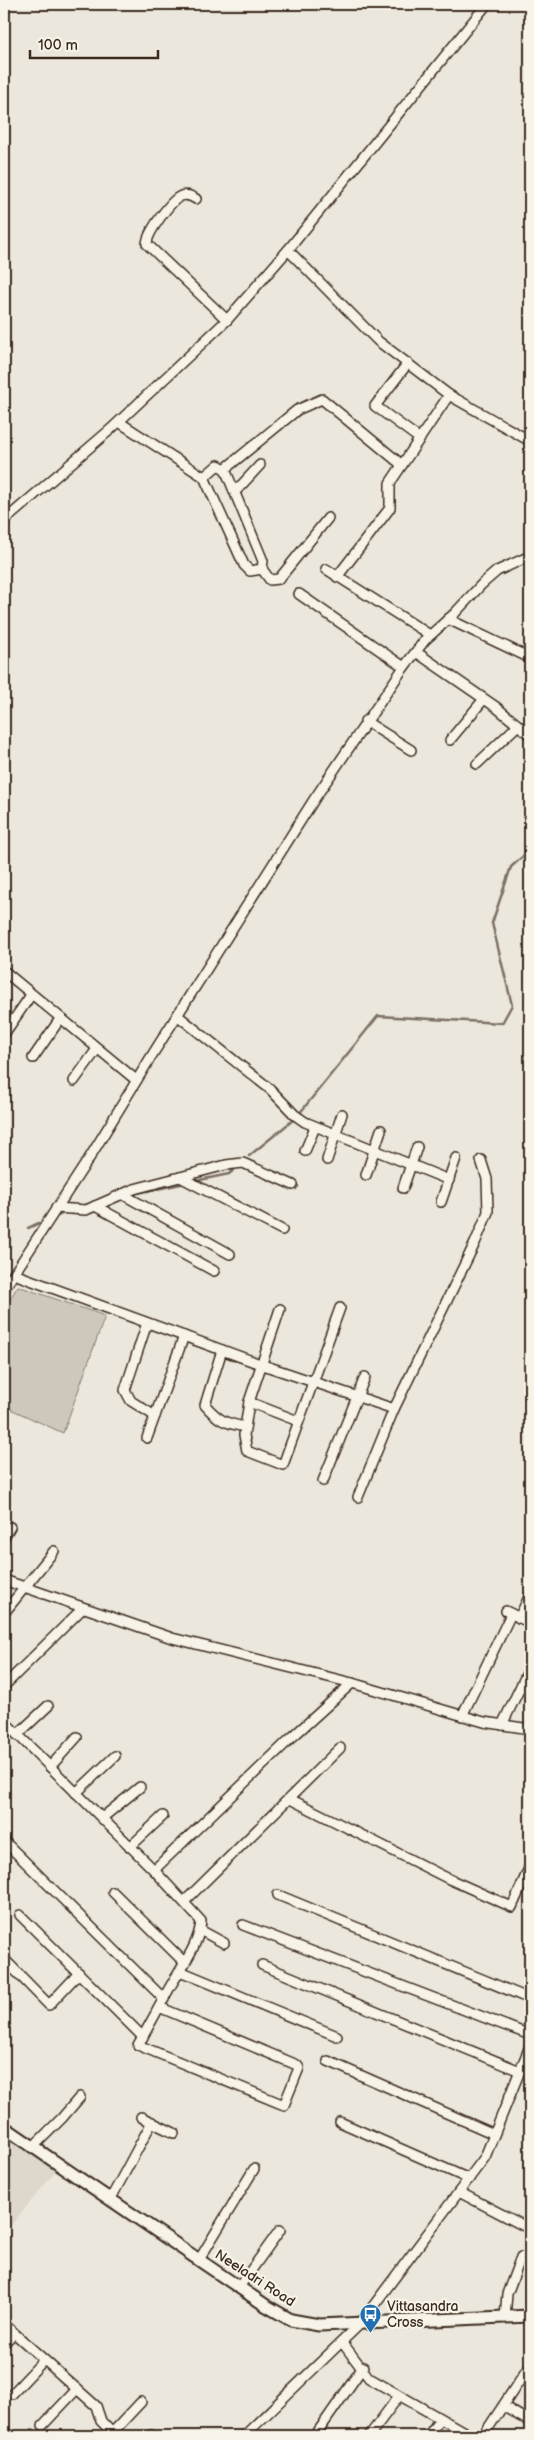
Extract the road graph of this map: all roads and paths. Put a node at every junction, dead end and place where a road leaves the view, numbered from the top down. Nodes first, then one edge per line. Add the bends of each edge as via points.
1 (487, 4) edge
2 (196, 199) dead end
3 (288, 250) junction
4 (227, 320) junction
5 (408, 363) junction
6 (450, 395) junction
7 (119, 422) junction
8 (420, 439) junction
9 (530, 441) edge
10 (260, 465) dead end
11 (402, 465) junction
12 (225, 469) junction
13 (204, 477) junction
14 (234, 492) junction
15 (328, 518) dead end
16 (4, 520) edge
17 (530, 556) edge
18 (262, 569) junction
19 (326, 570) dead end
20 (337, 576) junction
21 (298, 594) dead end
22 (448, 619) junction
23 (430, 636) junction
24 (416, 652) junction
25 (530, 658) edge
26 (404, 667) junction
27 (484, 699) junction
28 (365, 721) junction
29 (518, 725) junction
30 (530, 735) edge
31 (450, 740) dead end
32 (411, 750) dead end
33 (477, 764) dead end
34 (4, 971) edge
35 (31, 996) junction
36 (177, 1015) junction
37 (60, 1019) junction
38 (4, 1034) edge
39 (97, 1049) junction
40 (34, 1058) dead end
41 (136, 1080) junction
42 (74, 1081) dead end
43 (342, 1114) dead end
44 (314, 1127) junction
45 (381, 1130) dead end
46 (336, 1136) junction
47 (418, 1147) dead end
48 (305, 1151) dead end
49 (375, 1152) junction
50 (456, 1158) dead end
51 (327, 1160) dead end
52 (481, 1160) dead end
53 (412, 1167) junction
54 (366, 1175) dead end
55 (180, 1177) junction
56 (449, 1180) junction
57 (293, 1185) dead end
58 (403, 1188) dead end
59 (125, 1196) junction
60 (441, 1202) dead end
61 (96, 1205) junction
62 (56, 1208) junction
63 (282, 1230) dead end
64 (230, 1254) dead end
65 (214, 1271) dead end
66 (14, 1274) junction
67 (4, 1289) edge
68 (340, 1308) dead end
69 (280, 1309) dead end
70 (147, 1323) junction
71 (184, 1336) junction
72 (222, 1350) junction
73 (262, 1365) junction
74 (366, 1376) dead end
75 (313, 1380) junction
76 (358, 1395) junction
77 (250, 1402) junction
78 (394, 1409) junction
79 (154, 1416) junction
80 (298, 1421) junction
81 (245, 1427) junction
82 (147, 1438) dead end
83 (323, 1481) dead end
84 (358, 1497) dead end
85 (10, 1528) dead end
86 (4, 1536) edge
87 (54, 1551) dead end
88 (4, 1580) edge
89 (25, 1589) junction
90 (530, 1595) edge
91 (83, 1608) junction
92 (4, 1613) edge
93 (512, 1614) junction
94 (530, 1623) edge
95 (530, 1667) edge
96 (352, 1683) junction
97 (4, 1686) edge
98 (48, 1706) dead end
99 (462, 1716) junction
100 (4, 1721) edge
101 (502, 1725) junction
102 (530, 1729) edge
103 (17, 1735) junction
104 (77, 1737) dead end
105 (340, 1748) dead end
106 (115, 1756) dead end
107 (50, 1767) junction
108 (140, 1787) dead end
109 (76, 1793) junction
110 (290, 1799) junction
111 (162, 1816) dead end
112 (102, 1818) junction
113 (4, 1841) edge
114 (130, 1847) junction
115 (530, 1866) edge
116 (154, 1870) junction
117 (112, 1892) dead end
118 (278, 1895) dead end
119 (185, 1901) junction
120 (20, 1915) dead end
121 (243, 1925) dead end
122 (200, 1930) junction
123 (224, 1943) dead end
124 (4, 1960) edge
125 (262, 1965) dead end
126 (182, 1967) junction
127 (79, 1973) junction
128 (530, 1998) edge
129 (164, 1999) junction
130 (159, 2008) junction
131 (530, 2035) edge
132 (337, 2036) dead end
133 (143, 2037) junction
134 (530, 2046) edge
135 (328, 2061) dead end
136 (520, 2071) junction
137 (80, 2097) dead end
138 (141, 2117) dead end
139 (152, 2122) junction
140 (340, 2122) dead end
141 (4, 2127) edge
142 (174, 2133) dead end
143 (494, 2134) junction
144 (33, 2147) junction
145 (254, 2169) dead end
146 (468, 2179) junction
147 (459, 2192) junction
148 (110, 2200) junction
149 (530, 2229) edge
150 (280, 2230) dead end
151 (521, 2257) dead end
152 (199, 2260) junction
153 (238, 2287) junction
154 (530, 2316) edge
155 (505, 2318) junction
156 (4, 2324) edge
157 (359, 2325) junction
158 (14, 2333) junction
159 (342, 2342) junction
160 (4, 2343) edge
161 (44, 2360) junction
162 (363, 2367) junction
163 (530, 2373) edge
164 (77, 2389) junction
165 (12, 2394) dead end
166 (399, 2396) junction
167 (141, 2402) dead end
168 (503, 2406) junction
169 (440, 2419) junction
170 (530, 2422) edge
171 (43, 2425) dead end
172 (114, 2435) edge
173 (244, 2436) edge
174 (315, 2436) edge
175 (369, 2436) edge
176 (428, 2436) edge
177 (471, 2436) edge
178 (483, 2436) edge

1 - 3 street
2 - 4 street via 189,195 174,201 151,230 146,244
3 - 4 street
3 - 5 street via 378,341
4 - 7 street
5 - 6 street
5 - 8 street via 375,406
6 - 8 street
6 - 9 street
7 - 13 street
7 - 16 street
8 - 11 street
10 - 14 street
11 - 12 street via 322,399 297,410
11 - 20 street via 390,483 390,508
12 - 13 street via 218,465
12 - 14 street
13 - 18 street via 244,565 250,571
14 - 18 street via 263,561
15 - 18 street via 279,579 270,580
17 - 22 street via 497,571
19 - 20 street
20 - 23 street
21 - 26 street
22 - 23 street
22 - 25 street
23 - 24 street
24 - 26 street
24 - 27 street
26 - 28 street
27 - 29 street
27 - 31 street
28 - 32 street
28 - 36 street
29 - 30 street
29 - 33 street
34 - 35 street
35 - 37 street
35 - 38 street
36 - 41 street
36 - 44 street via 270,1090 295,1115
37 - 39 street
37 - 40 street
39 - 41 street
39 - 42 street
41 - 62 street
43 - 46 street
44 - 46 street
44 - 48 street
45 - 49 street
46 - 49 street
46 - 51 street
47 - 53 street
49 - 53 street
49 - 54 street
50 - 56 street
52 - 78 street via 487,1179 488,1212
53 - 56 street
53 - 58 street
55 - 57 street via 243,1163
55 - 59 street
55 - 63 street
56 - 60 street
59 - 61 street
59 - 64 street
61 - 62 street via 80,1211
61 - 65 street
62 - 66 street
66 - 67 street
66 - 70 street
68 - 75 street
69 - 73 street
70 - 71 street
70 - 79 street via 125,1390 131,1401
71 - 72 street
71 - 79 street
72 - 73 street
72 - 81 street via 205,1405 217,1418
73 - 75 street
73 - 77 street
74 - 76 street
75 - 76 street
75 - 80 street
76 - 78 street
76 - 83 street
77 - 80 street
77 - 81 street
78 - 84 street
79 - 82 street
80 - 81 street via 283,1465 247,1451
85 - 86 street
87 - 89 street
88 - 89 street
89 - 91 street
89 - 92 street
90 - 93 street
91 - 96 street via 181,1641
91 - 97 street
93 - 94 street
93 - 99 street
95 - 101 street
96 - 99 street
96 - 116 street
98 - 103 street
99 - 101 street
100 - 103 street
101 - 102 street
103 - 107 street
104 - 107 street
105 - 110 street
106 - 109 street
107 - 109 street
108 - 112 street
109 - 112 street
110 - 115 street via 512,1907
110 - 119 street
111 - 114 street
112 - 114 street
113 - 129 street
114 - 116 street
116 - 119 street
117 - 126 street
118 - 128 street
119 - 122 street via 201,1920
120 - 127 street
121 - 131 street
122 - 123 street
122 - 126 street
124 - 127 street via 49,2005
125 - 136 street
126 - 129 street
126 - 132 street
127 - 133 street
129 - 130 street
130 - 133 street
130 - 133 street via 297,2065 299,2068 284,2105 138,2045
134 - 136 street
135 - 143 street
136 - 143 street
137 - 144 street
138 - 139 street
139 - 142 street
139 - 148 street
140 - 146 street
141 - 144 main road, Neeladri Road
143 - 146 street via 485,2157
144 - 148 main road, Neeladri Road
145 - 152 street
146 - 147 street
147 - 149 street
147 - 157 street
148 - 152 main road, Neeladri Road
150 - 153 street
151 - 155 street via 507,2294
152 - 153 main road, Neeladri Road
153 - 157 main road, Neeladri Road via 291,2320 318,2325
154 - 155 main road, Neeladri Road
155 - 157 main road, Neeladri Road
156 - 158 street
157 - 159 street
158 - 160 street
158 - 161 street
159 - 162 street
159 - 173 street
161 - 164 street
161 - 165 street
162 - 166 street via 369,2378
162 - 174 street
163 - 168 street via 526,2371
164 - 171 street
164 - 172 street via 96,2406 101,2422
166 - 169 street
166 - 175 street
167 - 172 street
168 - 170 street
168 - 178 street
169 - 176 street
169 - 177 street

